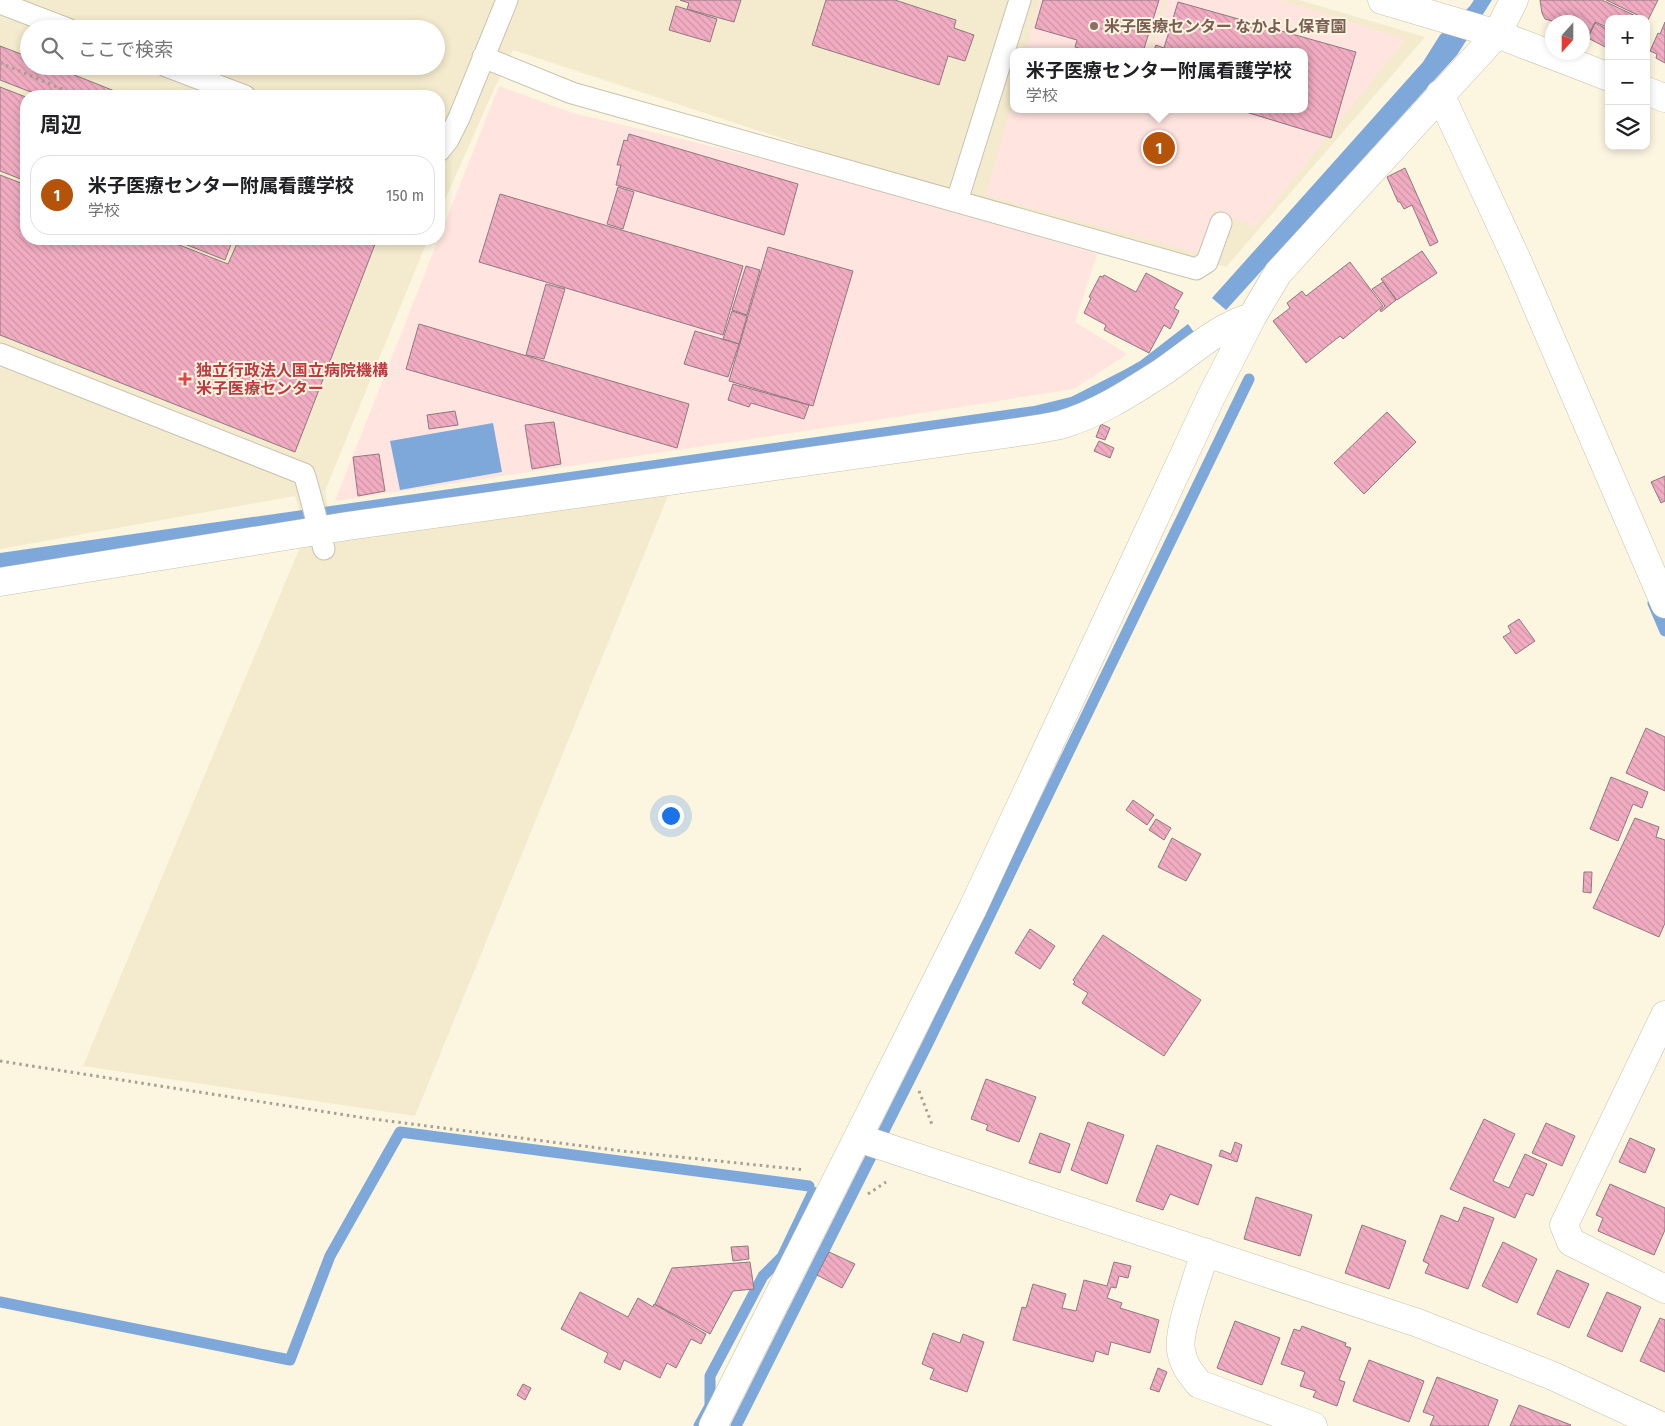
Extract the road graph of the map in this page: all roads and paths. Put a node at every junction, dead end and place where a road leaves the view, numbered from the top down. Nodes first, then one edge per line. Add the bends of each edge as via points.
1 (507, 0) edge
2 (1020, 0) edge
3 (1382, 0) edge
4 (1514, 0) edge
5 (0, 3) edge
6 (44, 20) edge
7 (1497, 34) junction
8 (483, 57) junction
9 (0, 63) edge
10 (20, 71) edge
11 (29, 75) edge
12 (190, 75) edge
13 (1605, 75) edge
14 (65, 90) edge
15 (229, 90) edge
16 (1650, 92) edge
17 (1440, 94) junction
18 (1665, 98) edge
19 (445, 144) edge
20 (956, 201) junction
21 (1221, 223) dead end
22 (1252, 317) junction
23 (0, 354) edge
24 (322, 540) junction
25 (0, 582) edge
26 (1665, 604) edge
27 (1665, 1015) edge
28 (0, 1061) edge
29 (918, 1088) dead end
30 (925, 1110) junction
31 (922, 1117) dead end
32 (935, 1132) dead end
33 (858, 1138) junction
34 (840, 1174) junction
35 (1205, 1252) junction
36 (1665, 1289) edge
37 (1251, 1416) edge
38 (712, 1426) edge
39 (1312, 1426) edge
40 (1661, 1426) edge

1 - 8 lane
2 - 20 lane
3 - 7 street
4 - 7 street
5 - 6 lane
7 - 13 street
7 - 17 street
8 - 19 lane via 459,118
8 - 20 lane via 572,93
9 - 10 path
11 - 14 path
12 - 15 lane
16 - 18 street
17 - 22 street via 1278,273
17 - 26 street via 1517,260
20 - 21 lane via 1196,269 1207,262
22 - 24 street via 1237,321 1118,400 1060,424
22 - 33 street via 972,910
23 - 24 lane via 304,474
24 - 25 street
27 - 36 street via 1564,1225 1571,1242
28 - 34 path via 365,1118 622,1151
29 - 30 path
30 - 31 path
30 - 32 path
33 - 34 street
33 - 35 street
34 - 38 street
35 - 37 street via 1181,1335 1181,1349 1187,1369 1199,1384
35 - 40 street via 1418,1323 1553,1376
37 - 39 street

